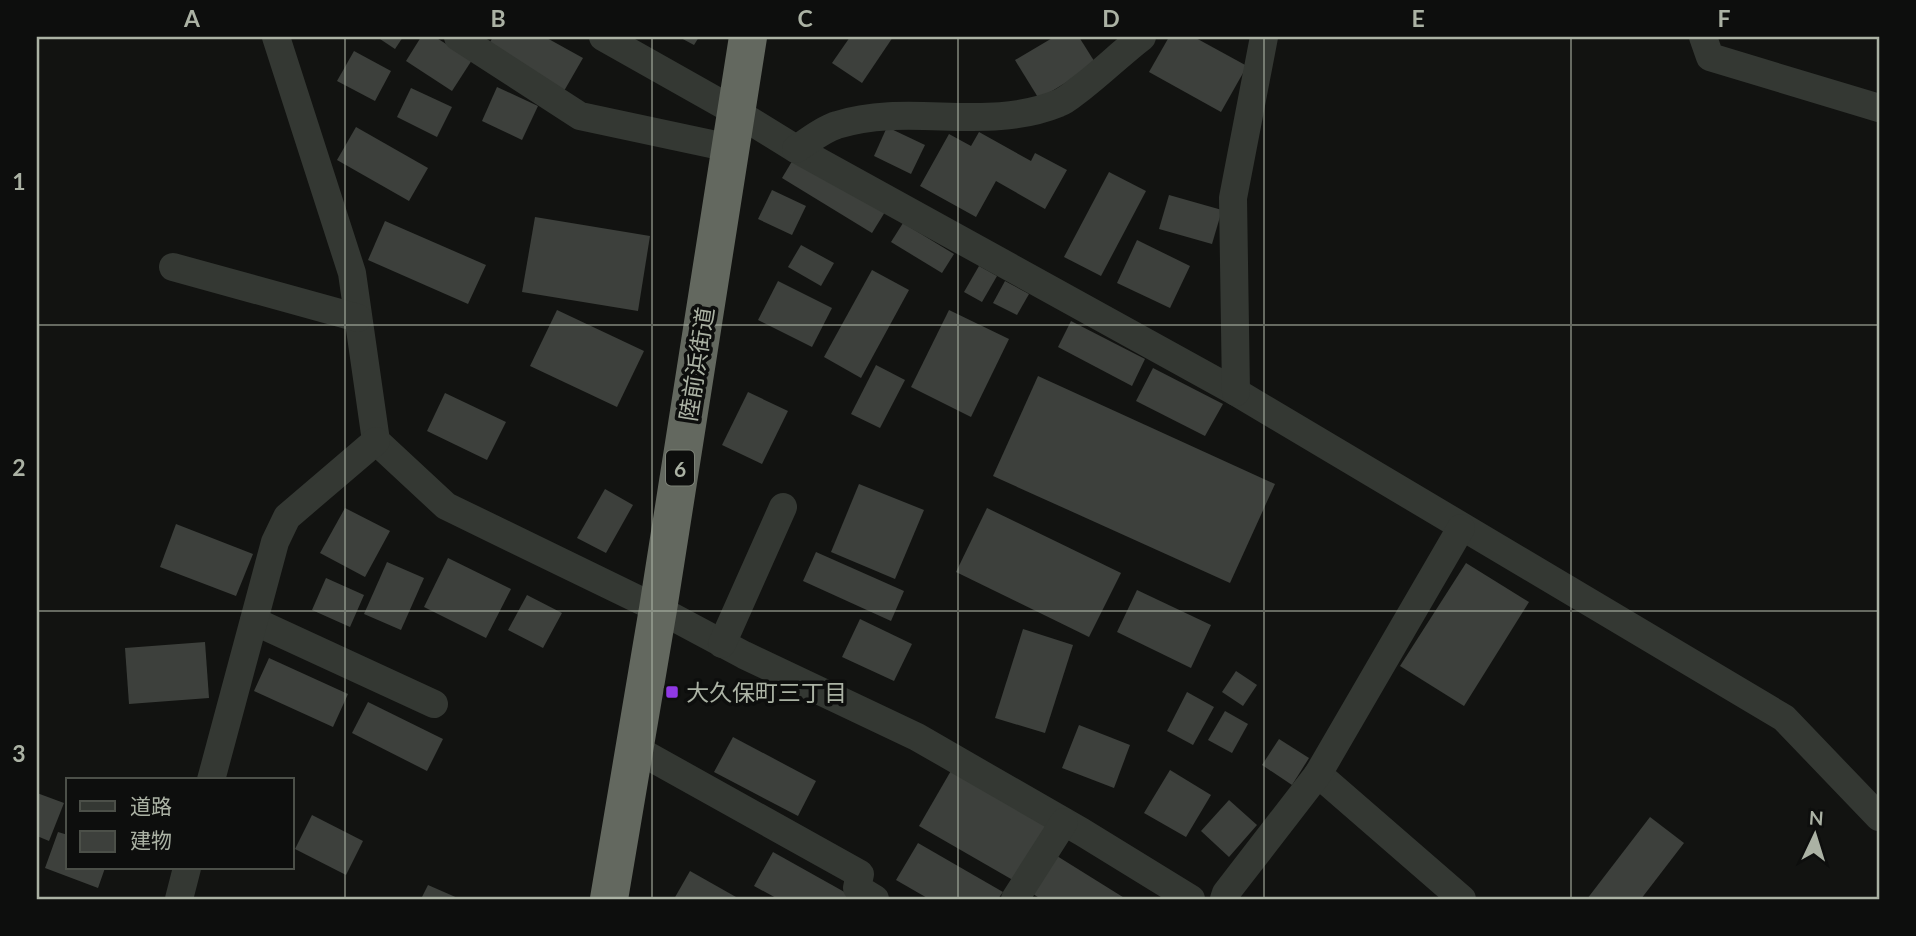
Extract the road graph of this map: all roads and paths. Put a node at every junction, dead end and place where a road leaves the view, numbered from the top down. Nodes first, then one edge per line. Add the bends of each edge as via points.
1 (276, 37) edge
2 (458, 37) edge
3 (603, 37) edge
4 (748, 37) edge
5 (1142, 37) edge
6 (1264, 37) edge
7 (1703, 37) edge
8 (1879, 108) edge
9 (733, 130) junction
10 (796, 149) junction
11 (173, 267) dead end
12 (358, 318) junction
13 (1236, 392) junction
14 (376, 441) junction
15 (783, 507) dead end
16 (1461, 528) junction
17 (658, 609) junction
18 (254, 621) junction
19 (722, 644) junction
20 (434, 704) dead end
21 (634, 748) junction
22 (1318, 774) junction
23 (212, 778) edge
24 (1879, 817) edge
25 (1065, 822) junction
26 (186, 870) edge
27 (179, 899) edge
28 (609, 899) edge
29 (875, 899) edge
30 (1015, 899) edge
31 (1191, 899) edge
32 (1224, 899) edge
33 (1462, 899) edge

1 - 12 street via 352,273
2 - 9 street via 580,116
3 - 9 street
4 - 9 highway, 陸前浜街道 / 6
5 - 10 street via 1061,102 1017,116 874,118 836,125
6 - 13 street via 1233,198
7 - 8 street via 1710,57
9 - 10 street
9 - 17 highway, 陸前浜街道 / 6
10 - 13 street
11 - 12 street
12 - 14 street
13 - 16 street
14 - 17 street via 446,506
14 - 18 street via 287,517 275,542
15 - 19 street
16 - 22 street
16 - 24 street via 1784,718
17 - 19 street
17 - 21 highway, 陸前浜街道 / 6
18 - 20 street
18 - 23 street
19 - 25 street via 917,737
21 - 28 highway, 陸前浜街道 / 6
21 - 29 street via 860,874 857,888
22 - 32 street
22 - 33 street
25 - 30 street
25 - 31 street
26 - 27 street

